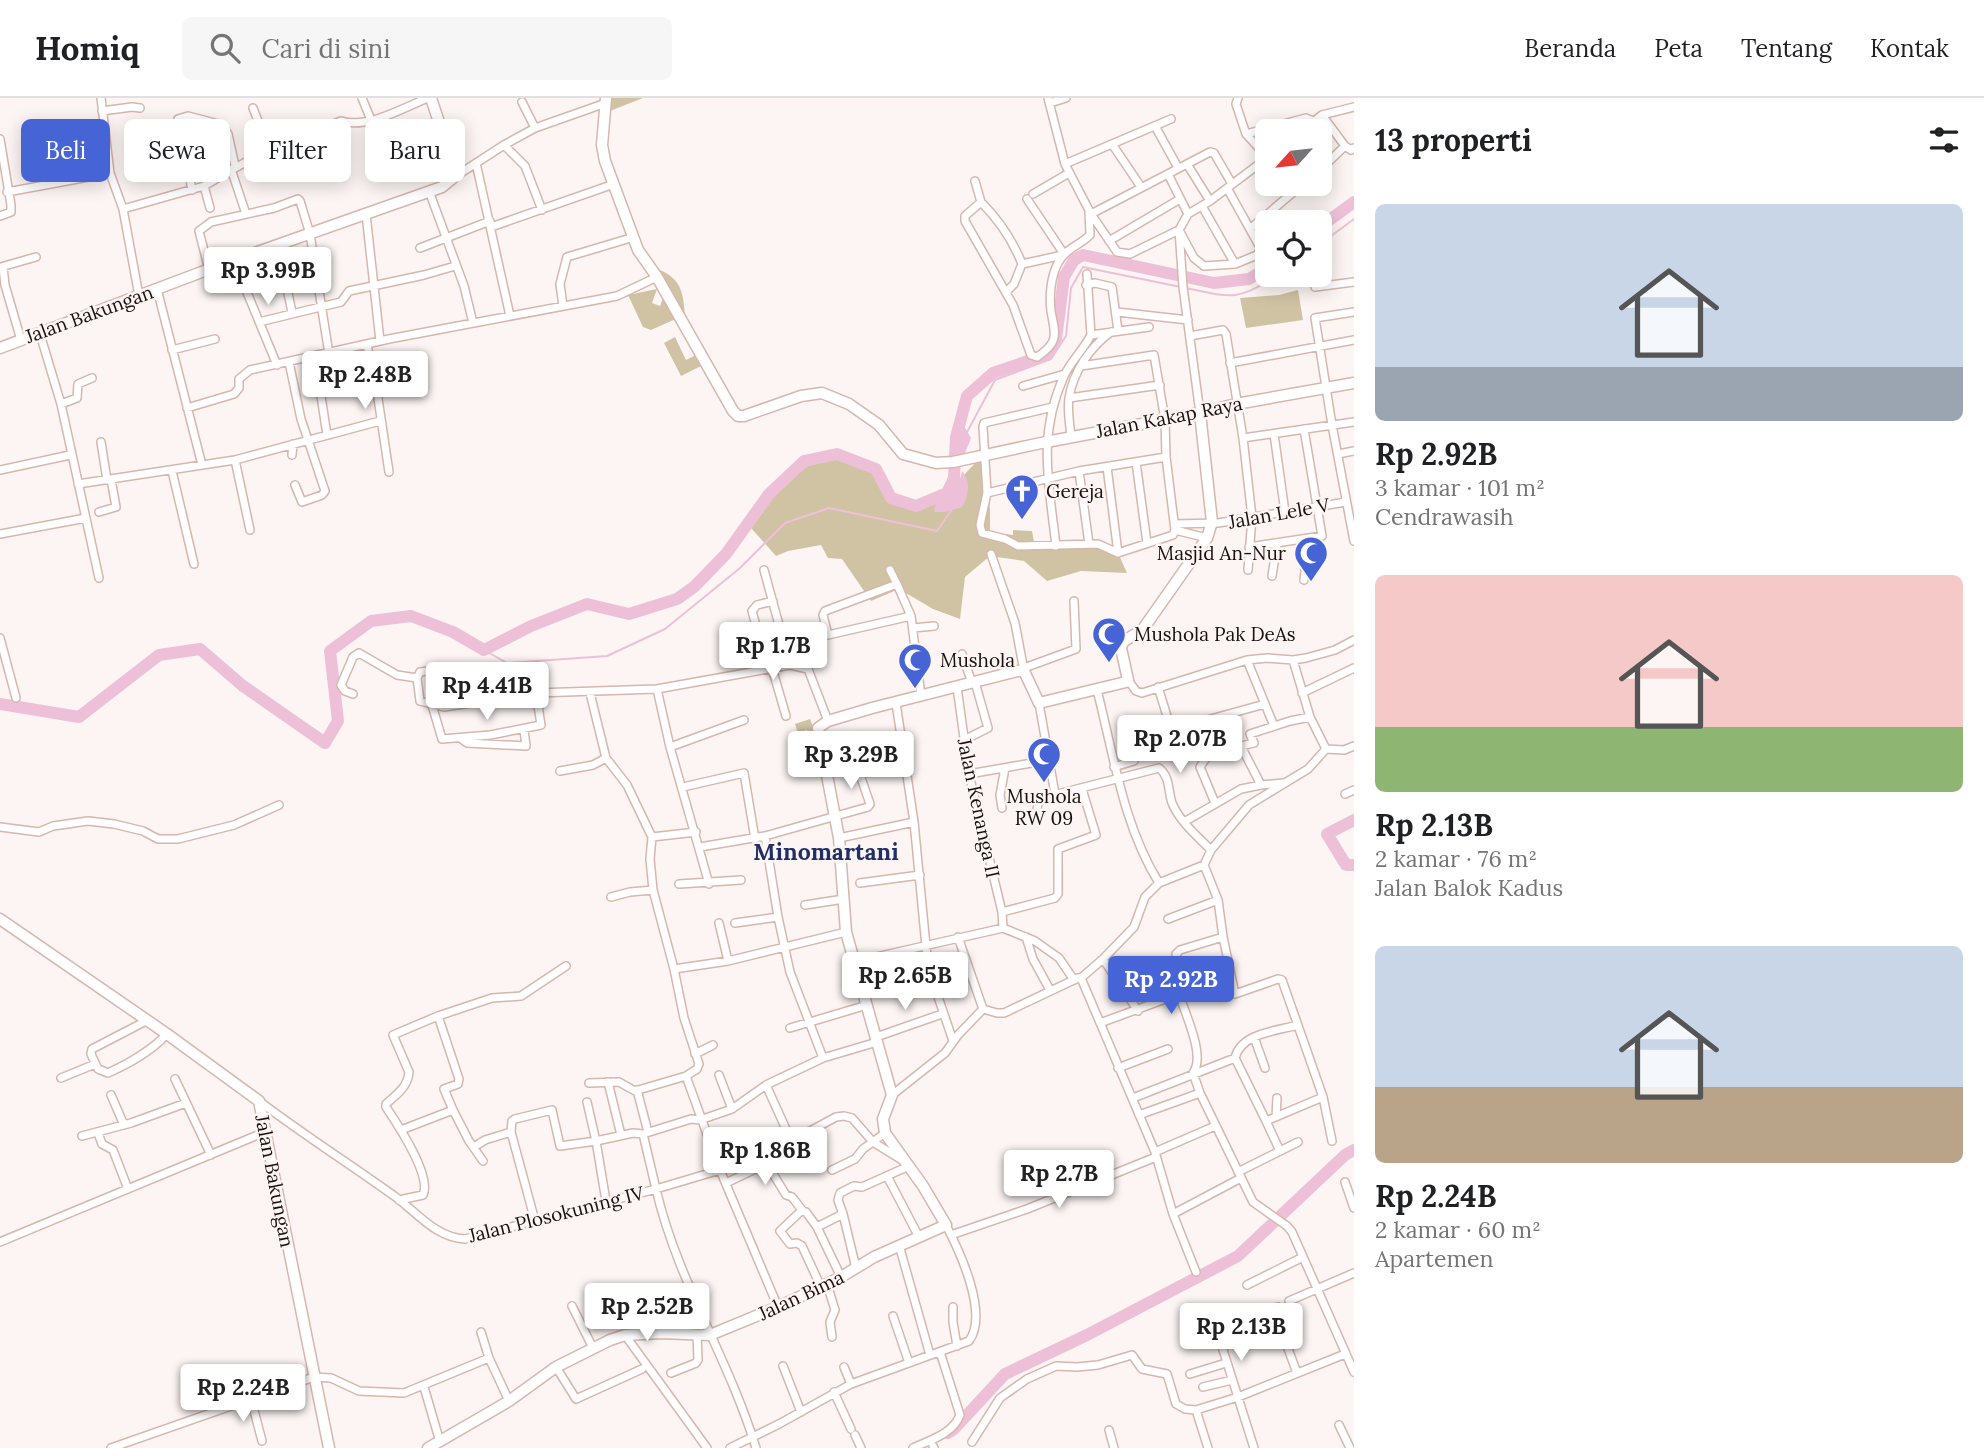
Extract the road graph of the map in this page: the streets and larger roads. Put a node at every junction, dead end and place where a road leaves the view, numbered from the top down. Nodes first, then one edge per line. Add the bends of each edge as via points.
1 (101, 98) edge
2 (362, 98) edge
3 (430, 98) edge
4 (1066, 98) edge
5 (1238, 98) edge
6 (606, 101) edge
7 (1049, 101) edge
8 (522, 102) dead end
9 (1354, 107) edge
10 (140, 108) dead end
11 (253, 108) dead end
12 (102, 111) junction
13 (1322, 115) junction
14 (103, 119) edge
15 (257, 119) edge
16 (371, 119) edge
17 (374, 119) edge
18 (437, 119) edge
19 (1171, 119) dead end
20 (1318, 119) edge
21 (1155, 126) junction
22 (535, 128) junction
23 (1255, 132) edge
24 (1246, 134) junction
25 (0, 139) edge
26 (1112, 144) junction
27 (1255, 144) edge
28 (503, 145) junction
29 (1345, 146) junction
30 (1354, 148) edge
31 (1332, 158) edge
32 (244, 162) edge
33 (476, 163) junction
34 (1065, 164) junction
35 (1176, 164) dead end
36 (1187, 164) junction
37 (1255, 167) edge
38 (233, 168) junction
39 (465, 170) edge
40 (2, 171) edge
41 (110, 173) edge
42 (1069, 173) junction
43 (1168, 174) junction
44 (975, 181) dead end
45 (55, 182) edge
46 (448, 182) edge
47 (614, 184) junction
48 (1139, 184) dead end
49 (204, 186) junction
50 (1230, 186) junction
51 (192, 190) junction
52 (429, 191) junction
53 (7, 192) junction
54 (1289, 196) edge
55 (1180, 199) junction
56 (1210, 201) junction
57 (981, 202) junction
58 (1202, 206) junction
59 (210, 208) dead end
60 (123, 209) junction
61 (542, 210) junction
62 (1090, 212) junction
63 (246, 214) junction
64 (366, 214) junction
65 (1188, 214) junction
66 (0, 216) edge
67 (490, 224) junction
68 (1251, 228) junction
69 (1179, 230) junction
70 (310, 234) junction
71 (634, 237) junction
72 (446, 239) junction
73 (1110, 241) junction
74 (420, 248) dead end
75 (1063, 254) junction
76 (36, 257) dead end
77 (234, 261) junction
78 (1021, 264) junction
79 (1235, 264) junction
80 (455, 266) junction
81 (2, 267) edge
82 (209, 270) junction
83 (1087, 274) dead end
84 (657, 277) junction
85 (280, 281) dead end
86 (1354, 282) edge
87 (1086, 285) junction
88 (373, 287) junction
89 (1315, 288) dead end
90 (157, 289) junction
91 (1006, 292) junction
92 (139, 296) junction
93 (322, 306) junction
94 (564, 306) junction
95 (292, 312) junction
96 (1117, 312) junction
97 (1354, 312) edge
98 (510, 316) junction
99 (1188, 320) junction
100 (259, 321) junction
101 (473, 324) junction
102 (1149, 327) dead end
103 (1114, 332) junction
104 (40, 334) junction
105 (1091, 335) junction
106 (1190, 336) junction
107 (215, 339) dead end
108 (21, 340) junction
109 (1354, 340) edge
110 (380, 341) junction
111 (367, 345) junction
112 (1321, 345) junction
113 (0, 348) edge
114 (172, 350) junction
115 (329, 354) junction
116 (315, 357) junction
117 (289, 362) junction
118 (1230, 363) junction
119 (277, 365) junction
120 (1081, 366) junction
121 (1065, 374) junction
122 (92, 378) dead end
123 (1354, 383) edge
124 (1160, 385) junction
125 (1023, 386) dead end
126 (1326, 388) junction
127 (1069, 398) junction
128 (61, 404) junction
129 (1236, 404) junction
130 (1053, 407) junction
131 (187, 408) junction
132 (1200, 413) junction
133 (1165, 420) junction
134 (380, 421) junction
135 (1354, 422) edge
136 (1332, 425) junction
137 (1304, 429) junction
138 (1274, 434) junction
139 (327, 435) junction
140 (1071, 437) junction
141 (1242, 438) junction
142 (306, 440) junction
143 (101, 442) dead end
144 (1046, 442) junction
145 (293, 444) junction
146 (1354, 451) edge
147 (1338, 454) junction
148 (70, 455) junction
149 (292, 455) dead end
150 (985, 456) junction
151 (1166, 457) junction
152 (235, 460) junction
153 (1136, 461) junction
154 (202, 464) junction
155 (1107, 467) junction
156 (0, 470) edge
157 (172, 471) junction
158 (1079, 471) junction
159 (389, 472) dead end
160 (1049, 478) junction
161 (109, 479) junction
162 (1354, 481) edge
163 (1343, 483) junction
164 (78, 484) junction
165 (295, 485) dead end
166 (987, 493) junction
167 (1346, 502) junction
168 (1318, 506) junction
169 (99, 512) dead end
170 (1285, 512) junction
171 (1252, 517) junction
172 (86, 518) junction
173 (1212, 522) junction
174 (1175, 527) junction
175 (250, 530) dead end
176 (0, 534) edge
177 (1207, 538) junction
178 (1309, 539) junction
179 (1354, 541) edge
180 (1147, 543) junction
181 (1089, 544) junction
182 (1277, 544) junction
183 (1056, 546) junction
184 (1249, 547) junction
185 (1118, 553) junction
186 (991, 554) dead end
187 (194, 564) dead end
188 (764, 570) dead end
189 (890, 570) dead end
190 (1248, 570) dead end
191 (1272, 576) dead end
192 (99, 578) dead end
193 (1304, 580) dead end
194 (897, 584) junction
195 (773, 601) junction
196 (1074, 601) dead end
197 (911, 616) junction
198 (934, 626) dead end
199 (913, 628) junction
200 (828, 635) junction
201 (0, 639) edge
202 (1354, 639) edge
203 (784, 641) junction
204 (962, 654) dead end
205 (1247, 660) junction
206 (1293, 660) junction
207 (790, 665) junction
208 (1354, 668) edge
209 (770, 669) junction
210 (1024, 669) junction
211 (465, 673) dead end
212 (418, 678) junction
213 (1128, 680) junction
214 (973, 683) junction
215 (957, 687) junction
216 (1158, 687) junction
217 (657, 689) junction
218 (1097, 690) junction
219 (536, 693) junction
220 (590, 693) junction
221 (1302, 693) junction
222 (353, 694) dead end
223 (921, 696) junction
224 (16, 698) dead end
225 (896, 703) junction
226 (1039, 703) junction
227 (1265, 704) junction
228 (432, 705) junction
229 (786, 716) dead end
230 (1310, 717) junction
231 (744, 720) dead end
232 (828, 721) junction
233 (1274, 726) junction
234 (524, 730) junction
235 (1171, 730) junction
236 (1156, 734) dead end
237 (460, 738) junction
238 (964, 740) junction
239 (1241, 746) junction
240 (1354, 746) edge
241 (670, 747) junction
242 (902, 748) junction
243 (1326, 749) junction
244 (606, 758) junction
245 (1049, 760) junction
246 (1134, 761) dead end
247 (1114, 767) junction
248 (1005, 768) junction
249 (560, 771) dead end
250 (969, 774) junction
251 (1118, 780) junction
252 (1285, 783) junction
253 (1261, 785) junction
254 (682, 787) junction
255 (1082, 789) junction
256 (1354, 790) edge
257 (1055, 794) junction
258 (1345, 794) dead end
259 (1215, 803) junction
260 (279, 805) dead end
261 (1002, 808) dead end
262 (1037, 809) dead end
263 (835, 817) junction
264 (914, 822) junction
265 (1184, 822) junction
266 (0, 827) edge
267 (696, 832) junction
268 (765, 836) junction
269 (652, 837) junction
270 (839, 838) junction
271 (755, 839) junction
272 (700, 847) junction
273 (1211, 850) junction
274 (1204, 865) junction
275 (920, 875) junction
276 (741, 880) dead end
277 (860, 883) dead end
278 (1159, 883) junction
279 (679, 884) dead end
280 (709, 884) junction
281 (653, 890) junction
282 (611, 897) dead end
283 (844, 898) junction
284 (1218, 900) junction
285 (805, 905) dead end
286 (1002, 912) junction
287 (778, 917) junction
288 (0, 919) edge
289 (1168, 919) dead end
290 (719, 923) dead end
291 (735, 923) dead end
292 (1003, 928) junction
293 (846, 932) junction
294 (958, 937) junction
295 (1026, 937) junction
296 (1223, 937) junction
297 (928, 943) junction
298 (785, 949) junction
299 (1103, 959) junction
300 (729, 961) junction
301 (854, 962) junction
302 (566, 966) dead end
303 (674, 969) junction
304 (1078, 978) junction
305 (1050, 990) junction
306 (1179, 994) junction
307 (867, 1005) junction
308 (983, 1009) junction
309 (1138, 1011) junction
310 (942, 1014) junction
311 (438, 1016) junction
312 (146, 1021) junction
313 (808, 1021) junction
314 (1100, 1024) junction
315 (1298, 1025) junction
316 (790, 1028) dead end
317 (167, 1034) junction
318 (1254, 1037) junction
319 (877, 1040) junction
320 (953, 1041) junction
321 (713, 1045) dead end
322 (1168, 1049) dead end
323 (695, 1054) junction
324 (823, 1058) junction
325 (1235, 1058) junction
326 (95, 1064) junction
327 (1118, 1068) junction
328 (1265, 1068) dead end
329 (1193, 1073) junction
330 (719, 1074) dead end
331 (686, 1076) junction
332 (61, 1078) dead end
333 (175, 1079) dead end
334 (608, 1082) junction
335 (589, 1083) dead end
336 (766, 1085) junction
337 (637, 1090) junction
338 (1200, 1093) junction
339 (111, 1095) dead end
340 (892, 1096) junction
341 (1323, 1097) junction
342 (1133, 1098) junction
343 (1278, 1098) dead end
344 (259, 1101) junction
345 (587, 1102) dead end
346 (186, 1103) junction
347 (732, 1109) junction
348 (453, 1110) junction
349 (275, 1113) junction
350 (1139, 1115) junction
351 (1276, 1116) junction
352 (701, 1120) junction
353 (263, 1121) junction
354 (1266, 1121) junction
355 (124, 1125) junction
356 (1215, 1126) junction
357 (401, 1130) junction
358 (98, 1132) junction
359 (265, 1132) junction
360 (511, 1132) junction
361 (646, 1133) junction
362 (621, 1135) junction
363 (82, 1136) dead end
364 (799, 1137) junction
365 (877, 1139) junction
366 (1332, 1140) dead end
367 (596, 1141) junction
368 (1298, 1142) dead end
369 (474, 1147) junction
370 (1280, 1151) junction
371 (1155, 1154) junction
372 (211, 1155) junction
373 (482, 1161) dead end
374 (767, 1164) junction
375 (908, 1164) junction
376 (720, 1170) junction
377 (832, 1170) dead end
378 (1239, 1175) junction
379 (887, 1176) junction
380 (1345, 1182) dead end
381 (726, 1183) junction
382 (128, 1189) junction
383 (656, 1189) junction
384 (399, 1200) junction
385 (606, 1201) junction
386 (1354, 1208) edge
387 (802, 1210) junction
388 (843, 1214) junction
389 (1174, 1214) junction
390 (535, 1221) junction
391 (817, 1227) junction
392 (948, 1230) junction
393 (919, 1237) junction
394 (0, 1242) edge
395 (899, 1245) junction
396 (1303, 1257) junction
397 (856, 1268) junction
398 (1196, 1272) dead end
399 (1354, 1273) edge
400 (841, 1277) junction
401 (824, 1285) junction
402 (1247, 1285) dead end
403 (1318, 1289) junction
404 (1289, 1301) dead end
405 (572, 1306) dead end
406 (778, 1307) junction
407 (953, 1307) dead end
408 (1278, 1307) dead end
409 (893, 1316) dead end
410 (481, 1332) dead end
411 (697, 1334) junction
412 (625, 1335) junction
413 (710, 1335) junction
414 (832, 1337) dead end
415 (1219, 1337) dead end
416 (957, 1346) junction
417 (593, 1348) junction
418 (940, 1352) junction
419 (1345, 1354) junction
420 (930, 1356) junction
421 (489, 1358) junction
422 (909, 1363) junction
423 (1226, 1363) junction
424 (783, 1366) dead end
425 (556, 1367) junction
426 (844, 1367) dead end
427 (642, 1369) dead end
428 (1354, 1372) edge
429 (671, 1373) dead end
430 (1297, 1373) junction
431 (1190, 1374) dead end
432 (314, 1377) junction
433 (1232, 1380) junction
434 (851, 1384) junction
435 (424, 1387) junction
436 (1203, 1387) dead end
437 (834, 1392) junction
438 (1238, 1398) junction
439 (251, 1399) junction
440 (509, 1401) junction
441 (1196, 1410) junction
442 (801, 1412) junction
443 (1339, 1425) dead end
444 (1109, 1430) dead end
445 (753, 1437) junction
446 (262, 1441) dead end
447 (972, 1442) dead end
448 (443, 1443) edge
449 (111, 1448) edge
450 (329, 1448) edge
451 (428, 1448) edge
452 (707, 1448) edge
453 (730, 1448) edge
454 (756, 1448) edge
455 (861, 1448) edge
456 (913, 1448) edge
457 (1114, 1448) edge
458 (1208, 1448) edge
459 (1254, 1448) edge
460 (1350, 1448) edge

1 - 12 street
2 - 16 street
3 - 17 street
3 - 18 street
4 - 7 street
5 - 24 street
6 - 22 street
6 - 47 street via 602,145
7 - 34 street
8 - 22 street
9 - 13 street
10 - 12 street
11 - 15 street
12 - 14 street
13 - 20 street
13 - 29 street
19 - 21 street
21 - 26 street
21 - 35 street
22 - 28 street
23 - 24 street
24 - 27 street
25 - 40 street
26 - 34 street
26 - 48 street
28 - 33 street
28 - 61 street via 523,163
29 - 30 street
29 - 31 street
32 - 38 street
33 - 39 street
33 - 67 street
34 - 42 street
36 - 43 street
36 - 50 street via 1212,151
36 - 56 street
37 - 50 street
38 - 49 street
38 - 51 street via 228,134 222,125 188,116 178,119
38 - 63 street
40 - 53 street
41 - 60 street
42 - 62 street
42 - 75 street via 1030,196
43 - 55 street
43 - 62 street
44 - 57 street
45 - 53 street
46 - 52 street, Jalan Bakungan
47 - 61 street
47 - 71 street
49 - 51 street
49 - 59 street
50 - 56 street
50 - 68 street
51 - 60 street
52 - 64 street, Jalan Bakungan
52 - 72 street
53 - 66 street via 11,212
54 - 68 street
55 - 65 street
55 - 73 street
56 - 58 street
57 - 78 street
57 - 91 street via 964,219
58 - 65 street
58 - 79 street
60 - 92 street
61 - 67 street
62 - 73 street
62 - 75 street via 1090,235
63 - 70 street via 298,199
63 - 82 street via 211,222 199,231
64 - 70 street, Jalan Bakungan
64 - 88 street
65 - 69 street
67 - 72 street
67 - 98 street
68 - 79 street via 1261,252
69 - 73 street via 1126,255 1117,252
69 - 79 street via 1194,258 1204,266
69 - 99 street
70 - 77 street, Jalan Bakungan
70 - 93 street
71 - 84 street
71 - 94 street via 568,257 560,284
72 - 74 street
72 - 80 street
75 - 78 street
75 - 91 street via 1050,295 1056,327 1053,340 1037,358 1031,355
76 - 81 street
77 - 82 street, Jalan Bakungan
77 - 100 street
78 - 91 street
80 - 88 street
80 - 101 street
81 - 108 street
82 - 90 street, Jalan Bakungan
83 - 87 street
84 - 94 street via 617,296
84 - 150 street, Jalan Kakap Raya via 738,416 822,393 849,404 878,425 903,454 923,461 953,462
85 - 95 street via 285,284
86 - 89 street
87 - 96 street via 1111,285
87 - 105 street
88 - 93 street via 349,291 341,302
88 - 110 street
90 - 92 street, Jalan Bakungan
90 - 114 street
92 - 104 street, Jalan Bakungan
93 - 95 street
93 - 115 street
94 - 98 street
95 - 100 street
96 - 99 street
96 - 103 street
97 - 112 street via 1315,318
98 - 101 street
99 - 106 street
100 - 119 street
101 - 110 street
102 - 103 street
103 - 105 street
103 - 120 street via 1094,346
104 - 108 street, Jalan Bakungan
104 - 128 street
105 - 121 street
106 - 118 street via 1223,330
106 - 132 street
107 - 114 street
108 - 113 street, Jalan Bakungan
109 - 112 street
110 - 111 street
111 - 115 street
111 - 134 street
112 - 118 street
112 - 126 street
114 - 131 street
115 - 116 street
116 - 117 street
116 - 139 street
117 - 119 street
117 - 142 street
118 - 129 street
119 - 131 street via 246,372 233,394
120 - 124 street via 1154,355
120 - 127 street
121 - 125 street
121 - 130 street
122 - 128 street via 78,384 77,398
123 - 126 street, Jalan Kakap Raya
124 - 127 street
124 - 133 street
126 - 129 street, Jalan Kakap Raya
126 - 136 street
127 - 140 street
128 - 148 street
129 - 132 street, Jalan Kakap Raya
129 - 141 street
130 - 144 street
130 - 150 street via 984,423
131 - 154 street
132 - 133 street, Jalan Kakap Raya
132 - 173 street
133 - 140 street, Jalan Kakap Raya
133 - 151 street
134 - 139 street
134 - 159 street
135 - 136 street
136 - 137 street
136 - 147 street
137 - 138 street
137 - 168 street
138 - 141 street
138 - 170 street
139 - 142 street
140 - 144 street, Jalan Kakap Raya
141 - 171 street
142 - 145 street
142 - 165 street via 325,491 302,502
143 - 161 street
144 - 150 street, Jalan Kakap Raya
144 - 160 street
145 - 149 street
145 - 152 street
146 - 147 street
147 - 163 street
148 - 156 street
148 - 164 street
150 - 166 street
151 - 153 street
151 - 174 street
152 - 154 street
152 - 175 street
153 - 155 street
153 - 180 street
154 - 157 street
155 - 158 street
155 - 185 street
157 - 161 street
157 - 187 street
158 - 160 street
158 - 181 street
160 - 166 street
160 - 183 street
161 - 164 street
161 - 169 street via 116,507
162 - 163 street
163 - 167 street
164 - 172 street
166 - 183 street via 980,531 1018,546
167 - 168 street, Jalan Lele V
167 - 179 street
168 - 170 street, Jalan Lele V
168 - 178 street via 1322,537
170 - 171 street, Jalan Lele V
171 - 173 street, Jalan Lele V
171 - 184 street
172 - 176 street
172 - 192 street
173 - 174 street, Jalan Lele V
173 - 177 street
174 - 177 street
174 - 180 street via 1173,535
177 - 213 street via 1143,629 1123,642
178 - 182 street
178 - 193 street
180 - 185 street
181 - 183 street
181 - 185 street
182 - 184 street
182 - 191 street
184 - 190 street
186 - 210 street via 1015,624
188 - 195 street
189 - 194 street
194 - 197 street
194 - 200 street via 825,611
195 - 203 street
195 - 209 street via 752,611
196 - 210 street via 1076,649
197 - 199 street
197 - 200 street
198 - 199 street
199 - 223 street
200 - 203 street
201 - 224 street
202 - 206 street via 1335,650
203 - 207 street
204 - 214 street
205 - 206 street
205 - 216 street
205 - 227 street
206 - 221 street
207 - 209 street
207 - 232 street via 808,669
208 - 221 street
209 - 217 street
209 - 229 street
210 - 214 street
210 - 226 street
211 - 212 street via 448,668 421,672
212 - 222 street via 397,675 359,653 341,685
212 - 228 street via 420,701
213 - 216 street via 1139,693
213 - 218 street
214 - 215 street
214 - 238 street via 988,728
215 - 223 street
215 - 238 street, Jalan Kenanga II
216 - 235 street
217 - 220 street
217 - 241 street
218 - 226 street
218 - 247 street
219 - 220 street
219 - 228 street
219 - 234 street via 542,722
220 - 244 street
221 - 230 street
223 - 225 street
225 - 232 street
225 - 242 street
226 - 245 street
227 - 233 street
227 - 235 street
228 - 237 street via 439,737
230 - 233 street
230 - 243 street
231 - 241 street
232 - 263 street via 817,732
233 - 239 street via 1250,734 1254,743
234 - 237 street
234 - 237 street via 526,746 467,743
235 - 236 street
238 - 250 street, Jalan Kenanga II
239 - 253 street
239 - 259 street via 1235,744 1203,761 1201,772
240 - 243 street
241 - 254 street
242 - 263 street via 855,760 870,806
242 - 264 street
243 - 252 street via 1308,769
244 - 249 street
244 - 269 street via 627,785
245 - 248 street
245 - 257 street
246 - 247 street
247 - 251 street
248 - 250 street
248 - 261 street
250 - 286 street, Jalan Kenanga II
251 - 255 street
251 - 265 street via 1162,770 1173,806
251 - 278 street via 1132,830
252 - 253 street
252 - 273 street via 1249,805
253 - 259 street via 1241,789
254 - 267 street
254 - 271 street via 744,773
255 - 257 street
255 - 286 street via 1096,835 1058,849 1058,894
256 - 258 street
257 - 262 street via 1040,800
259 - 265 street
260 - 266 street via 234,825 178,839 158,839 143,831 88,821 39,832
263 - 268 street
263 - 270 street
264 - 270 street
264 - 275 street
265 - 273 street
267 - 269 street
267 - 272 street
268 - 271 street
268 - 287 street
269 - 281 street
270 - 283 street
271 - 272 street
272 - 280 street
273 - 274 street
274 - 278 street
274 - 284 street
275 - 277 street
275 - 297 street
276 - 280 street
278 - 299 street via 1145,897 1134,927
279 - 280 street
281 - 282 street
281 - 303 street
283 - 285 street
283 - 293 street
284 - 289 street
284 - 296 street
286 - 292 street, Jalan Kenanga II
287 - 291 street
287 - 298 street
288 - 312 street, Jalan Bakungan
290 - 300 street
292 - 294 street
292 - 295 street
293 - 298 street
293 - 301 street
294 - 297 street
294 - 308 street
295 - 304 street via 1059,958
295 - 305 street
296 - 306 street via 1176,954 1184,987
296 - 315 street via 1235,994 1280,979
297 - 301 street
297 - 310 street via 928,967
298 - 300 street
298 - 313 street
299 - 304 street
299 - 309 street
300 - 303 street
301 - 307 street
302 - 311 street via 521,996 492,998
303 - 323 street
304 - 305 street
304 - 314 street
305 - 308 street via 1004,1013
306 - 309 street
306 - 329 street via 1196,1046 1198,1062
307 - 313 street
307 - 319 street
308 - 320 street
309 - 314 street
310 - 319 street
310 - 320 street
311 - 348 street via 459,1079 444,1089
311 - 357 street via 393,1035 409,1072 403,1088 386,1105
312 - 317 street, Jalan Bakungan
312 - 326 street via 92,1049
313 - 316 street
313 - 324 street
314 - 327 street
315 - 318 street
315 - 341 street
317 - 326 street via 143,1055 108,1073
317 - 344 street, Jalan Bakungan
318 - 325 street via 1238,1048
318 - 328 street
319 - 324 street
319 - 340 street
320 - 340 street via 945,1053
321 - 323 street
322 - 327 street
323 - 331 street via 697,1069
324 - 336 street
325 - 329 street
325 - 354 street
326 - 332 street
327 - 342 street
329 - 338 street
329 - 342 street
330 - 347 street
331 - 337 street
331 - 352 street
333 - 346 street
334 - 335 street
334 - 337 street
334 - 362 street
336 - 347 street
336 - 364 street via 790,1138
337 - 361 street
338 - 350 street
338 - 356 street
339 - 355 street
340 - 365 street
341 - 351 street
341 - 366 street
342 - 350 street
343 - 351 street
344 - 349 street, Jalan Plosokuning IV
344 - 353 street, Jalan Bakungan
345 - 367 street
346 - 355 street
346 - 372 street
347 - 352 street
348 - 357 street
348 - 369 street
349 - 353 street
349 - 384 street, Jalan Plosokuning IV
350 - 371 street
351 - 354 street
352 - 361 street
352 - 376 street
353 - 359 street, Jalan Bakungan
354 - 370 street
355 - 358 street
356 - 371 street
356 - 378 street
357 - 384 street via 426,1182 423,1195
358 - 363 street
358 - 382 street via 102,1144 113,1150
359 - 372 street
359 - 432 street, Jalan Bakungan
360 - 367 street via 515,1119 552,1110 560,1146
360 - 369 street
360 - 390 street
361 - 362 street
361 - 383 street
362 - 367 street
364 - 365 street via 844,1116
364 - 374 street via 797,1149
365 - 375 street
365 - 377 street via 856,1158
367 - 385 street
368 - 370 street
369 - 373 street
370 - 378 street
371 - 389 street
371 - 392 street via 1027,1209
372 - 382 street
374 - 381 street
374 - 387 street via 786,1195
375 - 379 street
375 - 392 street
376 - 381 street
376 - 383 street
378 - 389 street
378 - 396 street via 1253,1202 1287,1226
379 - 388 street via 839,1193
379 - 393 street
380 - 386 street
381 - 406 street
382 - 394 street
383 - 385 street, Jalan Plosokuning IV
383 - 413 street, Jalan Plosokuning IV via 681,1267
384 - 390 street, Jalan Plosokuning IV via 429,1226 453,1239
385 - 390 street, Jalan Plosokuning IV
387 - 391 street
387 - 401 street via 780,1231 791,1244 803,1246
388 - 391 street
388 - 397 street
389 - 398 street
391 - 400 street
392 - 393 street, Jalan Bima
392 - 416 street via 971,1285 975,1310 975,1333
393 - 395 street, Jalan Bima
395 - 397 street, Jalan Bima
395 - 420 street
396 - 402 street
396 - 403 street
397 - 400 street, Jalan Bima
399 - 403 street
400 - 401 street, Jalan Bima
401 - 406 street, Jalan Bima
401 - 414 street via 835,1310 830,1322
403 - 404 street
403 - 419 street
405 - 417 street
406 - 413 street, Jalan Bima
407 - 416 street
408 - 430 street via 1279,1327
409 - 422 street
410 - 421 street
411 - 412 street, Jalan Bima
411 - 413 street, Jalan Bima
411 - 429 street via 696,1363
412 - 417 street, Jalan Bima
412 - 452 street
413 - 445 street, Jalan Plosokuning IV
415 - 423 street
416 - 418 street
417 - 425 street, Jalan Bima
418 - 420 street
418 - 456 street via 960,1415 948,1431
419 - 428 street
419 - 430 street
420 - 422 street
421 - 435 street
421 - 440 street
422 - 434 street
423 - 431 street
423 - 433 street
424 - 442 street
425 - 427 street via 576,1399
425 - 440 street, Jalan Bima
426 - 434 street
430 - 438 street
432 - 435 street via 331,1378 359,1391 404,1393
432 - 439 street
432 - 450 street, Jalan Bakungan
433 - 436 street
433 - 438 street
434 - 437 street
435 - 448 street
437 - 442 street
437 - 455 street
438 - 441 street
438 - 459 street
439 - 446 street
439 - 449 street
440 - 448 street, Jalan Bima
441 - 447 street via 1176,1404 1167,1374 1142,1369 1134,1356 1127,1355 1098,1365 1056,1366 1027,1379 1000,1398
441 - 458 street
442 - 445 street
443 - 460 street
444 - 457 street
445 - 453 street
445 - 454 street, Jalan Plosokuning IV
448 - 451 street, Jalan Bima

